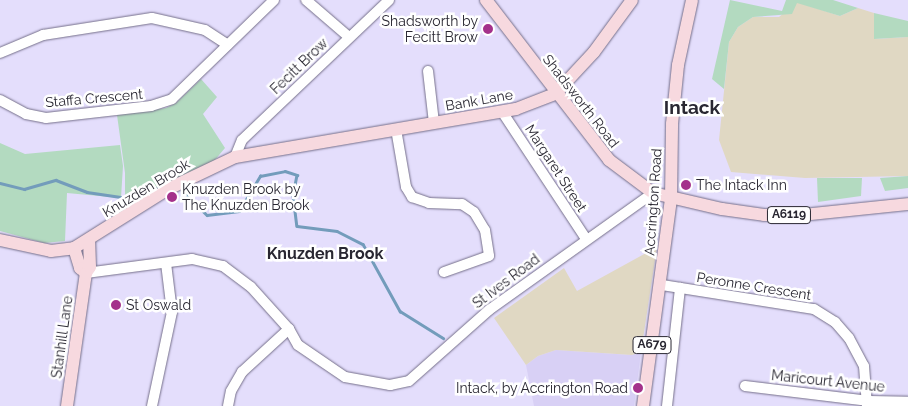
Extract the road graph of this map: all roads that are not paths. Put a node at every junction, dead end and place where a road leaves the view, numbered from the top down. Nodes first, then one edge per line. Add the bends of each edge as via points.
1 (274, 0) edge
2 (306, 0) edge
3 (389, 0) edge
4 (486, 0) edge
5 (632, 0) edge
6 (692, 0) edge
7 (349, 37) junction
8 (228, 45) junction
9 (0, 54) edge
10 (428, 72) dead end
11 (556, 94) junction
12 (0, 100) edge
13 (503, 113) junction
14 (434, 123) junction
15 (396, 129) junction
16 (235, 157) junction
17 (653, 193) junction
18 (671, 199) junction
19 (908, 204) edge
20 (586, 239) junction
21 (0, 240) edge
22 (89, 242) junction
23 (74, 248) junction
24 (166, 263) junction
25 (444, 272) dead end
26 (86, 273) junction
27 (662, 285) junction
28 (680, 288) junction
29 (289, 329) junction
30 (745, 386) dead end
31 (908, 402) edge
32 (868, 404) edge
33 (67, 406) edge
34 (152, 406) edge
35 (228, 406) edge
36 (643, 406) edge
37 (667, 406) edge

1 - 8 street, Staffa Crescent
2 - 7 street
3 - 7 street, Fecitt Brow
4 - 11 main road, Shadsworth Road
5 - 11 main road, Bank Lane via 594,52
6 - 18 main road, Accrington Road / A679 via 678,65 672,124
7 - 16 street, Fecitt Brow via 242,140
8 - 9 street via 205,30 152,18 43,35
8 - 12 street, Staffa Crescent via 172,99 151,106 46,118 26,114
10 - 14 street, Bank Lane
11 - 13 main road, Bank Lane
11 - 17 main road, Shadsworth Road via 609,160
13 - 14 main road, Bank Lane
13 - 20 street, Margaret Street
14 - 15 main road, Bank Lane
15 - 16 main road, Bank Lane
15 - 25 street via 406,187 412,197 429,203 462,204 474,212 485,230 489,256
16 - 22 main road, Knuzden Brook via 168,189
17 - 18 main road, Shadsworth Road
17 - 20 street, St Ives Road
18 - 19 main road, A6119 via 764,215 802,215
18 - 27 main road, Accrington Road / A679
20 - 29 street, St Ives Road via 489,310 409,381 390,385 345,377 298,345
21 - 23 main road, Knuzden Brook via 51,251
22 - 23 main road, Knuzden Brook
22 - 26 main road, Stanhill Lane via 90,260
23 - 26 main road via 80,268
24 - 26 street, St Ives Road
24 - 29 street, St Ives Road via 202,260 231,270
24 - 34 street via 172,312
26 - 33 main road, Stanhill Lane
27 - 28 street, Peronne Crescent
27 - 36 main road, Accrington Road / A679
28 - 32 street, Peronne Crescent via 814,309 835,322 849,338 864,366
28 - 37 street
29 - 35 street via 242,372 230,390
30 - 32 street, Maricourt Avenue
31 - 32 street, Maricourt Avenue

